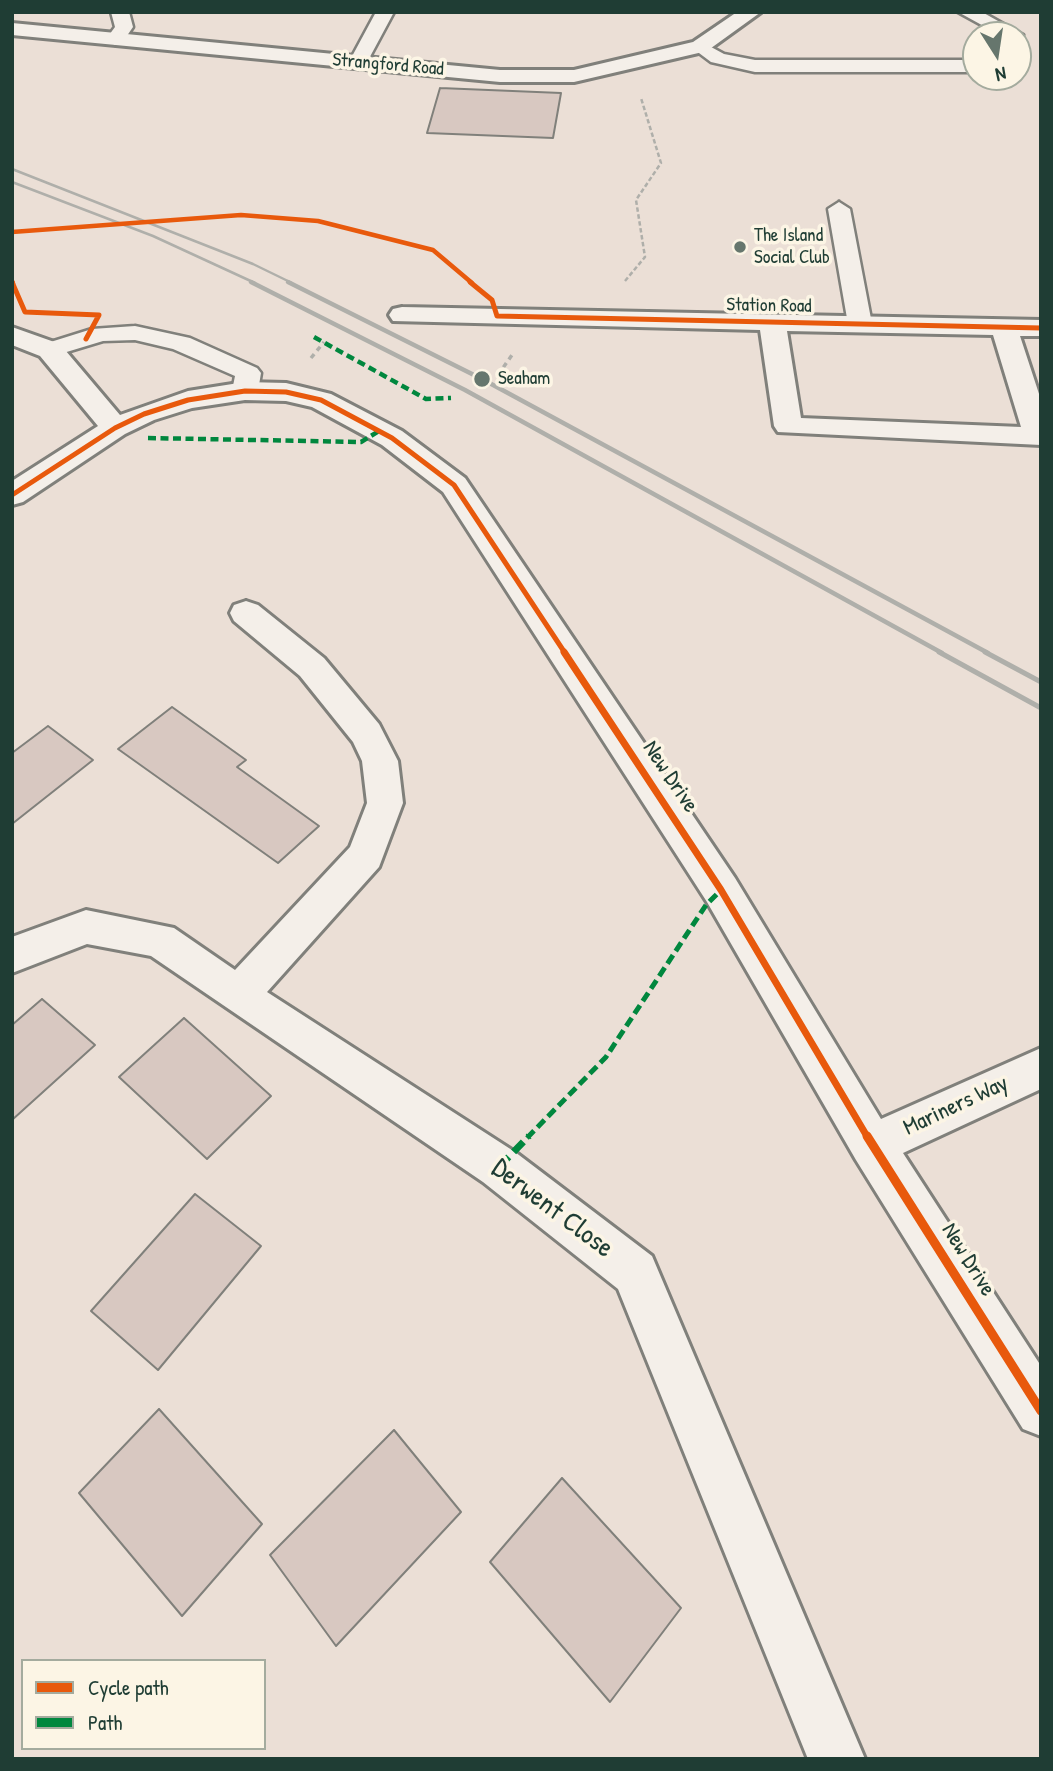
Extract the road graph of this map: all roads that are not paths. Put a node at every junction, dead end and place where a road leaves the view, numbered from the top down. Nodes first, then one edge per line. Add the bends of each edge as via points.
1 (120, 12) edge
2 (385, 12) edge
3 (751, 12) edge
4 (967, 12) edge
5 (985, 21) edge
6 (12, 29) edge
7 (115, 39) junction
8 (700, 47) junction
9 (358, 62) junction
10 (962, 66) edge
11 (839, 209) dead end
12 (402, 315) dead end
13 (772, 322) junction
14 (860, 324) junction
15 (1004, 327) junction
16 (1041, 328) edge
17 (12, 335) edge
18 (50, 350) junction
19 (246, 382) junction
20 (115, 428) junction
21 (12, 495) edge
22 (246, 613) dead end
23 (12, 955) edge
24 (238, 995) junction
25 (1041, 1068) edge
26 (872, 1145) junction
27 (1041, 1411) edge
28 (836, 1759) edge

1 - 7 lane via 124,27
2 - 9 lane
3 - 8 street, Strangford Road
4 - 5 lane
6 - 7 street, Strangford Road
7 - 9 street, Strangford Road
8 - 9 street, Strangford Road via 573,76 500,76
8 - 10 lane via 718,58 755,66
11 - 14 lane
12 - 13 street, Station Road
13 - 14 street, Station Road
13 - 15 street via 788,426 1038,437
14 - 15 street, Station Road
15 - 16 street, Station Road
17 - 18 street
18 - 19 lane via 101,334 135,333 181,343
18 - 20 street
19 - 20 street, New Drive via 144,414
19 - 26 street, New Drive via 321,400 392,438 453,485 721,890
20 - 21 street, New Drive
22 - 24 street via 312,667 367,734 380,761 385,803 366,856
23 - 24 street, Derwent Close via 86,927 160,940
24 - 28 street, Derwent Close via 499,1167 635,1273
25 - 26 street, Mariners Way
26 - 27 street, New Drive

